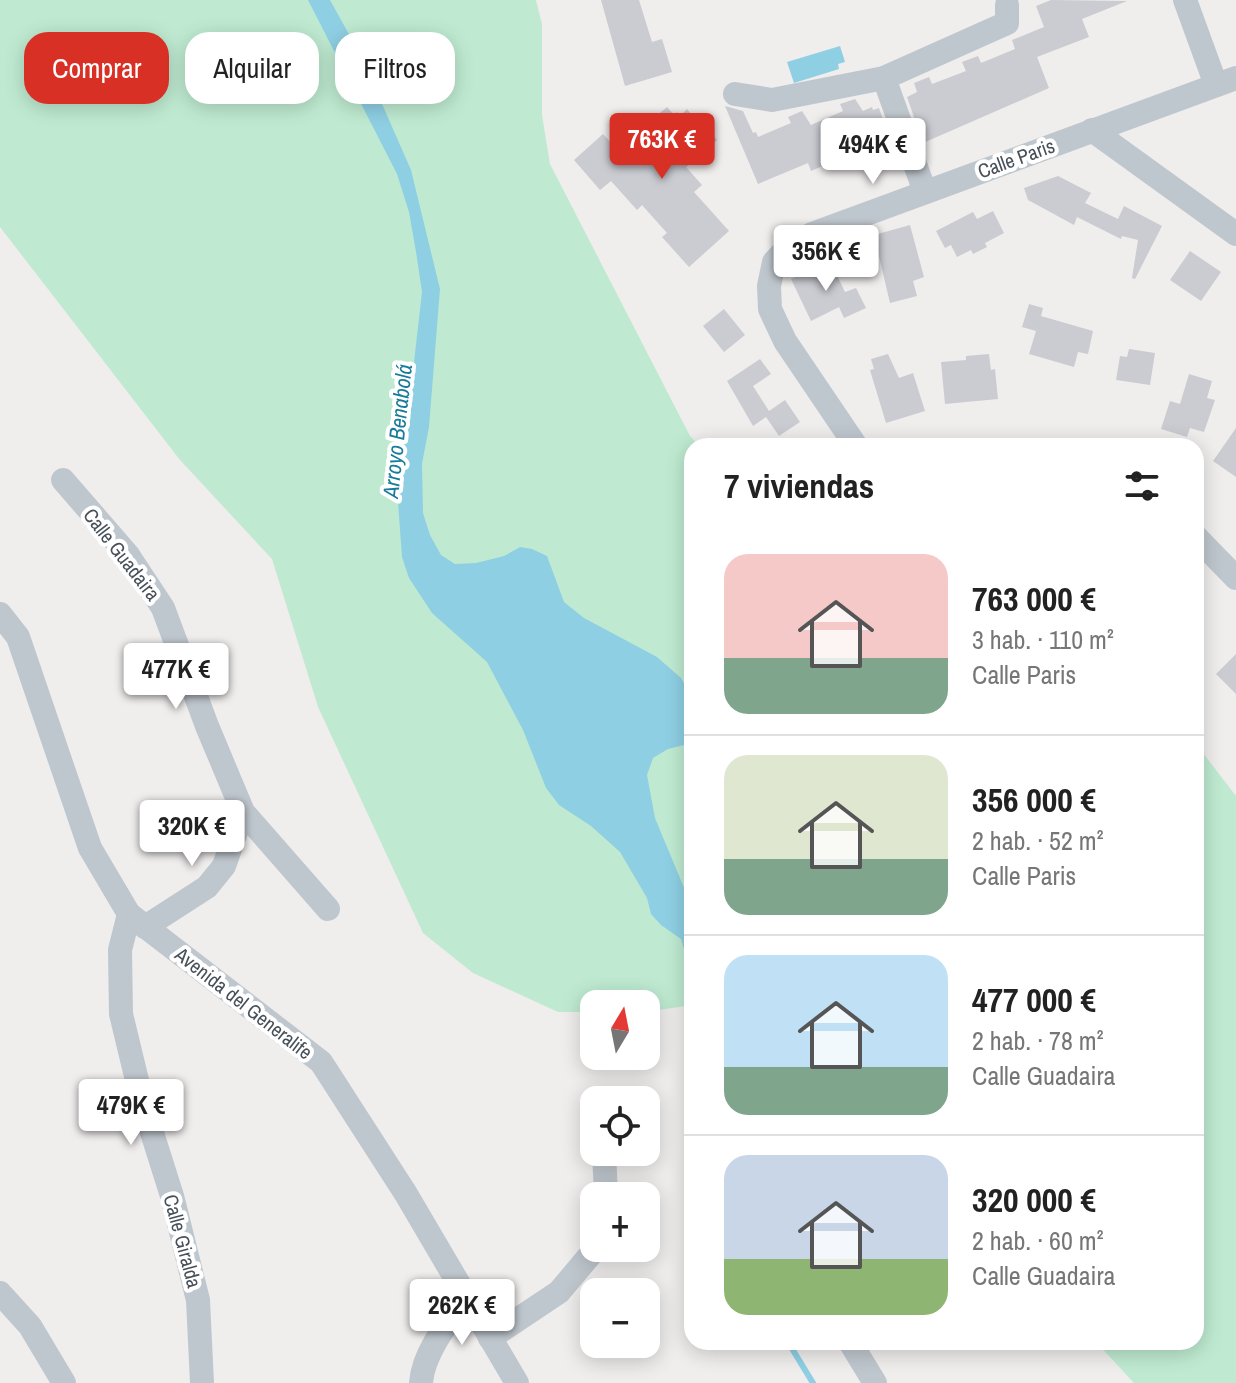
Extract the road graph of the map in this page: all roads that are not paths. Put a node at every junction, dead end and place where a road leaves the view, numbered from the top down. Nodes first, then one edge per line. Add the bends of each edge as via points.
1 (1185, 0) edge
2 (1007, 5) dead end
3 (884, 78) junction
4 (1226, 82) edge
5 (735, 94) dead end
6 (1092, 130) junction
7 (925, 192) junction
8 (1236, 234) edge
9 (851, 438) edge
10 (63, 480) dead end
11 (1204, 545) edge
12 (1236, 578) edge
13 (0, 614) edge
14 (243, 812) junction
15 (328, 909) dead end
16 (137, 920) junction
17 (584, 1262) edge
18 (0, 1293) edge
19 (466, 1298) junction
20 (490, 1338) junction
21 (855, 1350) edge
22 (64, 1383) edge
23 (202, 1383) edge
24 (421, 1383) edge
25 (517, 1383) edge
26 (875, 1383) edge

1 - 4 street
2 - 3 street via 1007,23
3 - 5 street via 772,100
3 - 7 street
4 - 6 street, Calle Paris
6 - 7 street, Calle Paris
6 - 8 street
7 - 9 street, Calle Paris via 812,234 774,262 770,309 785,341
10 - 14 street, Calle Guadaira via 128,555 163,608
11 - 12 street
13 - 16 street, Avenida del Generalife via 18,637 90,848
14 - 15 street, Calle Guadaira
14 - 16 street via 224,866 207,887
16 - 19 street, Avenida del Generalife via 321,1062
16 - 23 street, Calle Giralda via 120,950 121,1014 198,1300
17 - 20 street via 559,1292
18 - 22 street via 30,1326
19 - 20 street, Avenida del Generalife
19 - 24 street via 444,1328
20 - 25 street, Avenida del Generalife
21 - 26 street

